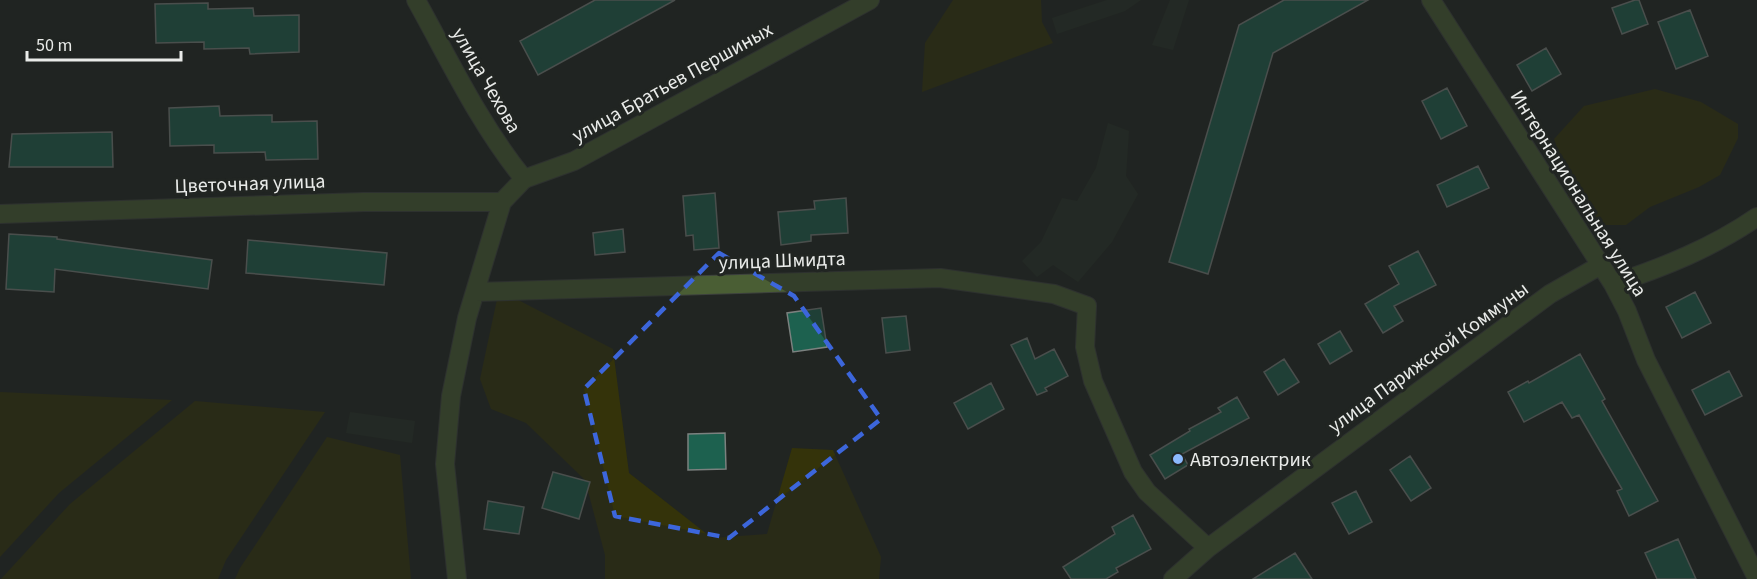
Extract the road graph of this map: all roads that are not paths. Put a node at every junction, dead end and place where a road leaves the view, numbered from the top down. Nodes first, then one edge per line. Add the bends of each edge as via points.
1 (416, 0) edge
2 (870, 0) edge
3 (1431, 0) edge
4 (524, 179) junction
5 (502, 202) junction
6 (0, 214) edge
7 (1757, 217) edge
8 (1601, 265) junction
9 (1613, 284) junction
10 (475, 292) junction
11 (1208, 548) junction
12 (1757, 578) edge
13 (458, 579) edge
14 (1173, 579) edge

1 - 4 street, улица Чехова via 489,131
2 - 4 street, улица Братьев Першиных via 574,161
3 - 8 street, Интернациональная улица
4 - 5 street
5 - 6 street, Цветочная улица via 364,202
5 - 10 street
7 - 9 street via 1679,261
8 - 9 street, Интернациональная улица
8 - 11 street, улица Парижской Коммуны via 1550,294
9 - 12 street, Интернациональная улица via 1646,360
10 - 11 street, улица Шмидта via 940,278 1054,294 1087,306 1085,347 1093,381 1133,472 1147,492
10 - 13 street via 451,396 445,464
11 - 14 street, улица Парижской Коммуны

